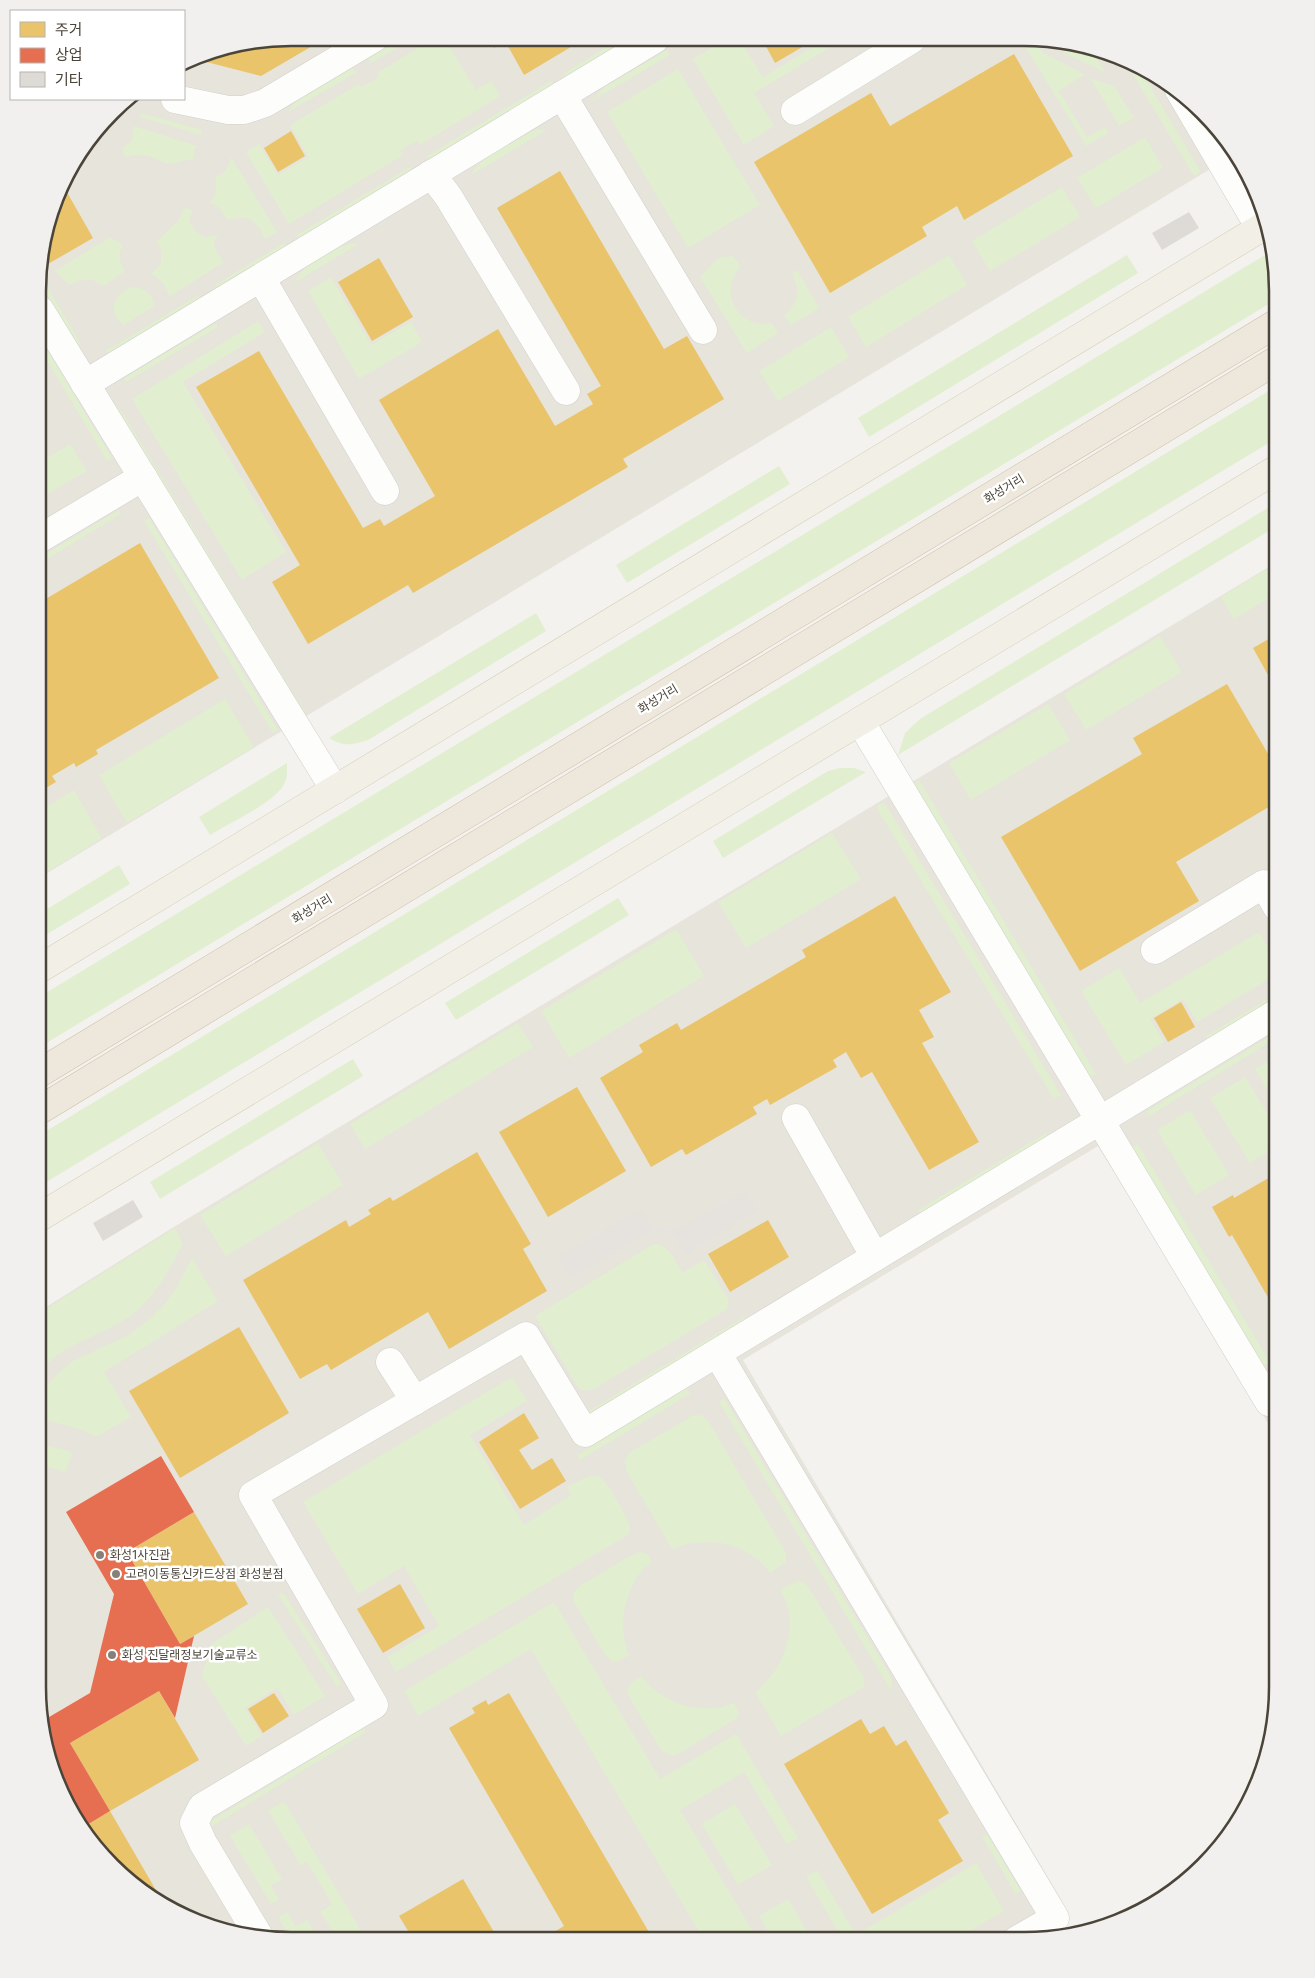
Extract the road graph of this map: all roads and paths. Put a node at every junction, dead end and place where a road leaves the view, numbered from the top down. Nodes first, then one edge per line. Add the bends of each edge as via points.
1 (361, 46) edge
2 (642, 46) edge
3 (901, 46) edge
4 (562, 95) junction
5 (180, 100) edge
6 (796, 111) dead end
7 (1193, 114) edge
8 (431, 174) junction
9 (1258, 221) edge
10 (1260, 228) edge
11 (261, 278) junction
12 (46, 320) edge
13 (1269, 328) edge
14 (703, 330) dead end
15 (1269, 365) edge
16 (85, 384) junction
17 (566, 391) dead end
18 (1269, 474) edge
19 (143, 477) junction
20 (385, 491) dead end
21 (46, 535) edge
22 (860, 721) junction
23 (336, 790) junction
24 (1269, 893) edge
25 (1155, 950) dead end
26 (46, 965) edge
27 (1269, 1018) edge
28 (46, 1069) edge
29 (46, 1106) edge
30 (796, 1118) dead end
31 (1100, 1122) junction
32 (46, 1213) edge
33 (876, 1257) junction
34 (717, 1353) junction
35 (390, 1362) dead end
36 (1269, 1397) edge
37 (415, 1401) junction
38 (1059, 1925) edge
39 (255, 1929) edge
40 (1043, 1931) edge

1 - 5 street via 265,103 244,110
2 - 4 street
3 - 6 street
4 - 8 street
4 - 14 street
7 - 9 street
8 - 11 street
8 - 17 street via 448,196
10 - 23 main road
11 - 16 street
11 - 20 street
12 - 16 street
13 - 28 highway, 화성거리
15 - 29 highway
16 - 19 street
18 - 22 main road
19 - 21 street
19 - 23 street
22 - 31 street
22 - 32 main road
23 - 26 main road
24 - 25 street via 1264,884
27 - 31 street
30 - 33 street
31 - 33 street
31 - 36 street
33 - 34 street
34 - 37 street via 585,1434 526,1336
34 - 38 street
35 - 37 street
37 - 39 street via 253,1495 374,1705 202,1807 194,1823
38 - 40 street

